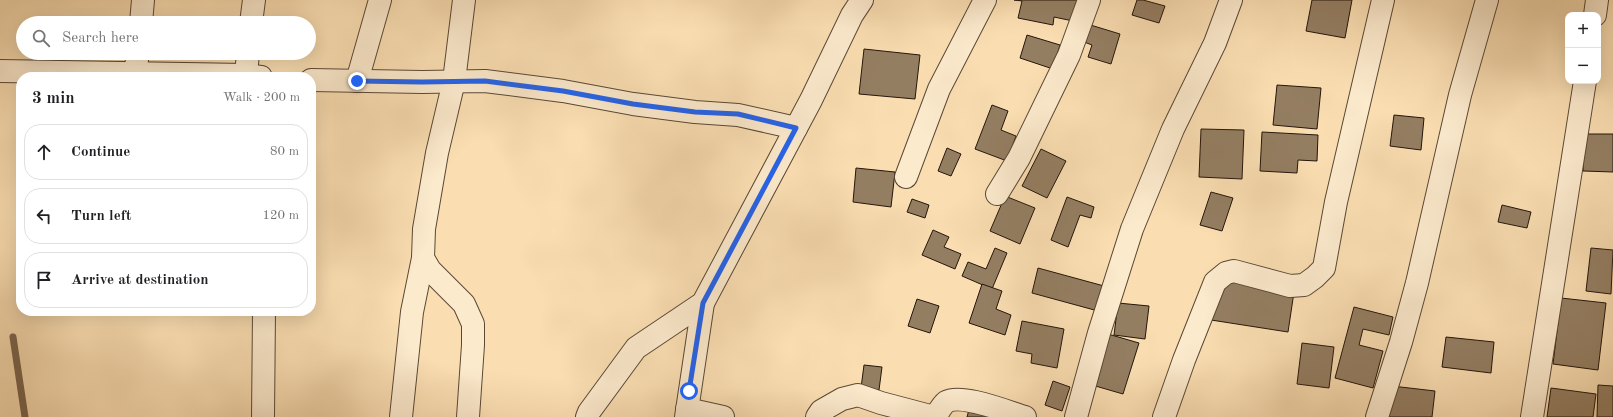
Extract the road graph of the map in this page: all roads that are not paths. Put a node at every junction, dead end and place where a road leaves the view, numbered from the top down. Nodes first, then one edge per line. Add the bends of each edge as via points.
1 (143, 0) edge
2 (254, 0) edge
3 (380, 0) edge
4 (464, 0) edge
5 (862, 0) edge
6 (984, 0) edge
7 (1089, 0) edge
8 (1231, 0) edge
9 (1383, 0) edge
10 (1487, 0) edge
11 (1597, 0) edge
12 (1595, 12) edge
13 (142, 16) edge
14 (252, 16) edge
15 (250, 60) edge
16 (136, 63) edge
17 (0, 71) edge
18 (217, 72) edge
19 (252, 72) edge
20 (316, 80) edge
21 (357, 81) junction
22 (454, 81) junction
23 (1585, 84) edge
24 (796, 128) junction
25 (906, 177) dead end
26 (997, 194) dead end
27 (423, 258) junction
28 (703, 303) junction
29 (264, 316) edge
30 (686, 413) edge
31 (263, 417) edge
32 (401, 417) edge
33 (468, 417) edge
34 (587, 417) edge
35 (723, 417) edge
36 (817, 417) edge
37 (934, 417) edge
38 (1024, 417) edge
39 (1076, 417) edge
40 (1164, 417) edge
41 (1377, 417) edge
42 (1532, 417) edge

1 - 13 street
2 - 14 street
3 - 21 street
4 - 22 street
5 - 24 street via 852,15
6 - 25 street via 939,89
7 - 26 street via 1065,62 1019,158
8 - 39 street via 1215,43 1173,129 1132,229
9 - 40 street via 1336,202 1324,268 1304,285 1290,286 1234,271 1226,273 1215,282
10 - 41 street via 1460,95 1415,290
11 - 12 street
15 - 19 street
16 - 17 street
16 - 18 street
20 - 21 street
21 - 22 street
22 - 24 street via 485,81 563,91 633,104 695,112 738,114
22 - 27 street via 437,153 424,229
23 - 42 street
24 - 28 street
27 - 32 street via 412,312
27 - 33 street via 430,270 464,304 473,324
28 - 30 street
28 - 34 street via 636,348
29 - 31 street
30 - 35 street
36 - 37 street via 821,411 842,399 858,395
37 - 38 street via 945,403 954,399 965,399

